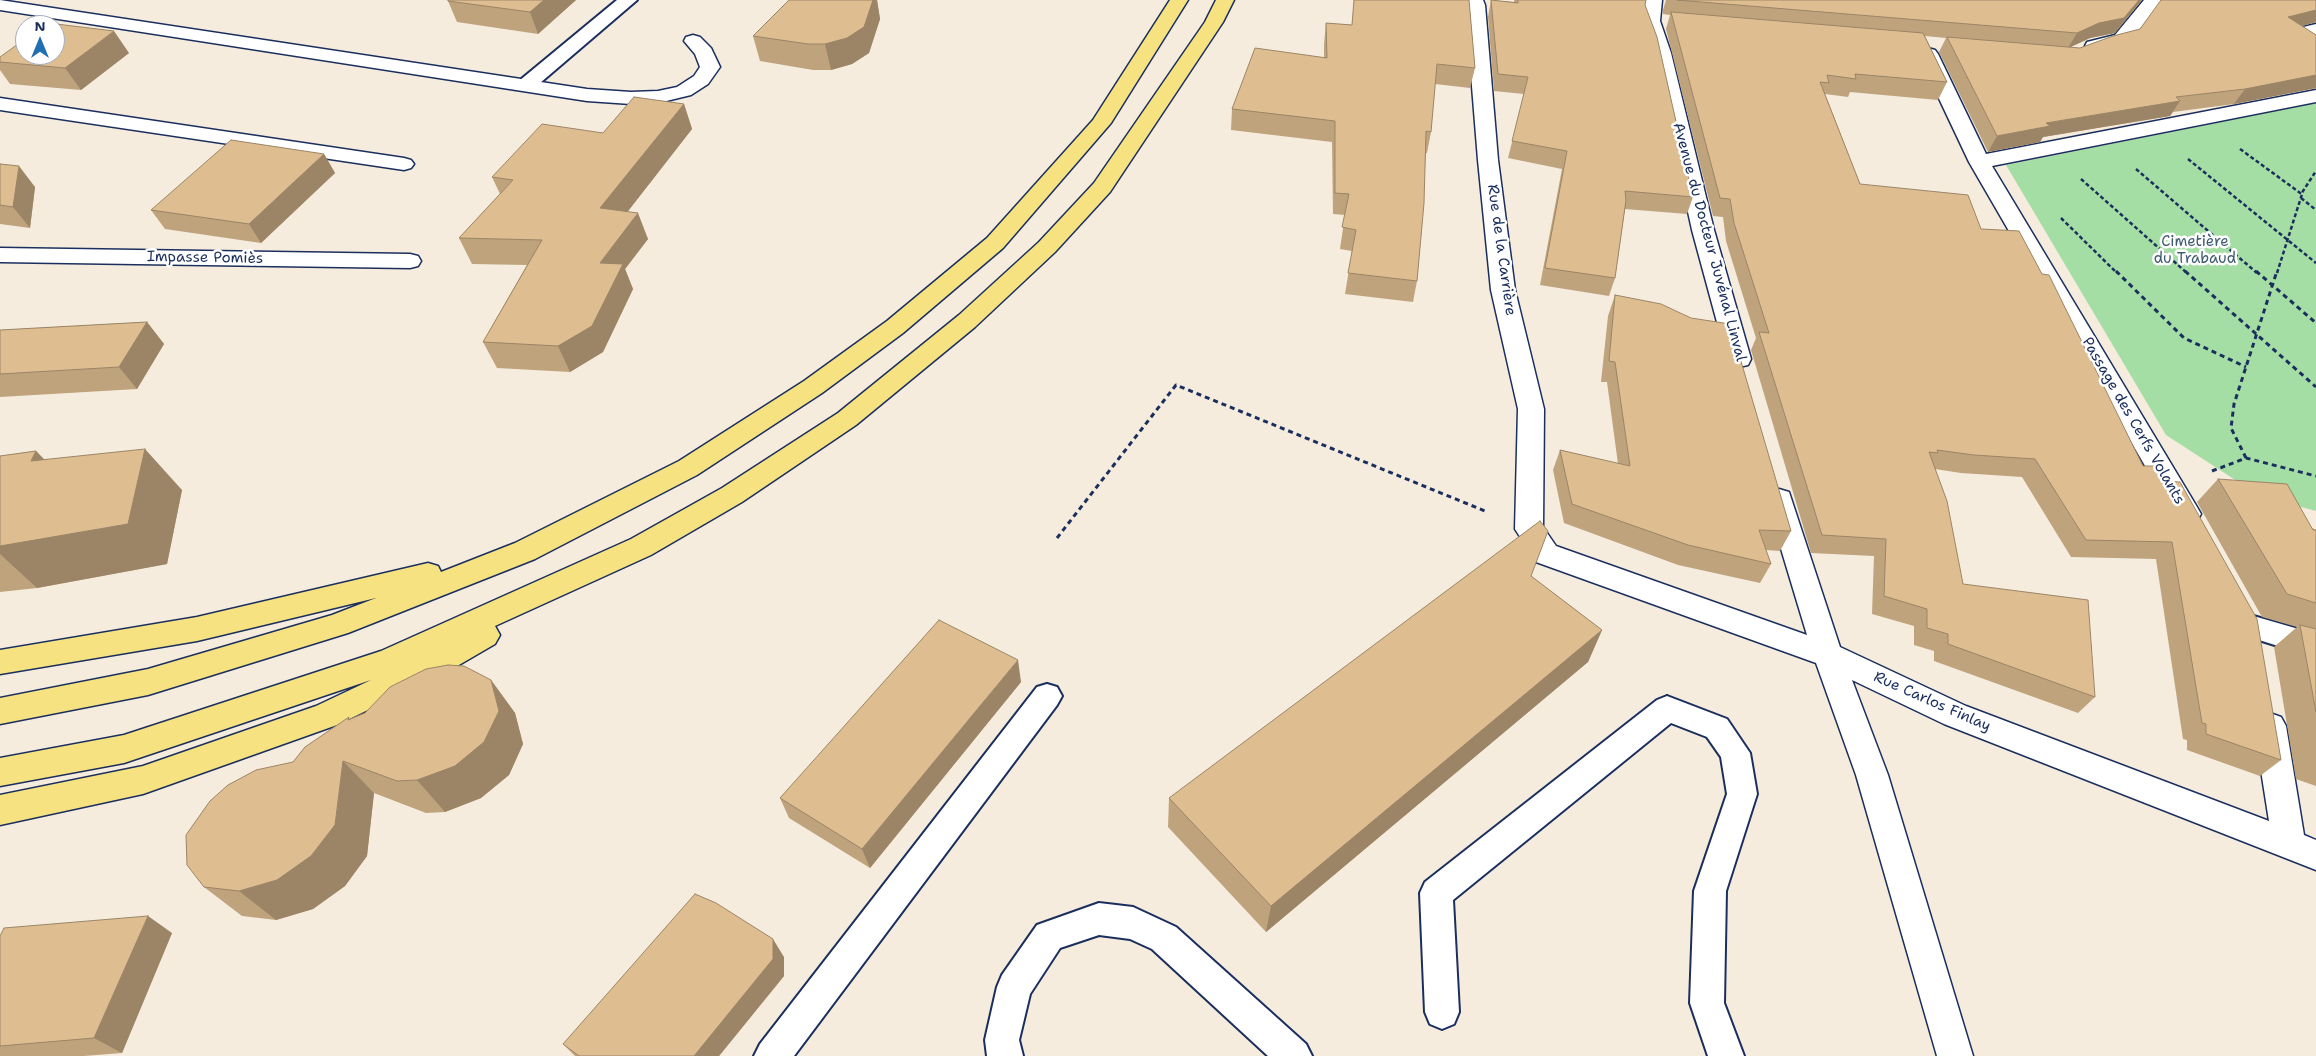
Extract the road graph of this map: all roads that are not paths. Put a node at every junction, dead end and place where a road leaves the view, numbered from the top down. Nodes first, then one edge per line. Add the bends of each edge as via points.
1 (628, 0) edge
2 (1180, 0) edge
3 (1225, 0) edge
4 (1474, 0) edge
5 (2154, 0) edge
6 (0, 4) edge
7 (1658, 14) edge
8 (2316, 30) edge
9 (2316, 39) edge
10 (693, 41) dead end
11 (1927, 45) edge
12 (2077, 53) edge
13 (526, 85) junction
14 (2316, 96) edge
15 (0, 104) edge
16 (1979, 162) junction
17 (404, 164) dead end
18 (0, 255) edge
19 (410, 262) dead end
20 (1745, 380) edge
21 (1772, 474) edge
22 (2199, 535) edge
23 (641, 547) junction
24 (524, 551) junction
25 (1546, 554) joint
26 (2245, 617) joint
27 (2316, 646) edge
28 (2258, 653) edge
29 (1828, 655) junction
30 (0, 662) edge
31 (1047, 696) dead end
32 (2266, 701) edge
33 (0, 711) edge
34 (0, 772) edge
35 (0, 810) edge
36 (2302, 850) edge
37 (1442, 1012) dead end
38 (772, 1056) edge
39 (1005, 1056) edge
40 (1294, 1056) edge
41 (1726, 1056) edge
42 (1955, 1056) edge

1 - 13 lane
2 - 24 highway via 1102,123 988,249 895,327 813,388 688,468
3 - 23 highway via 1214,22 1102,187 1048,247 967,321 847,419 732,495
4 - 25 street, Rue de la Carrière via 1503,290 1531,409 1529,529
5 - 12 street via 2122,39
6 - 13 street
7 - 20 street, Avenue du Docteur Juvénal Linval via 1662,53 1703,230
8 - 9 street via 2306,32
10 - 13 street via 704,52 710,67 700,80 684,91 658,97 631,98
11 - 16 street, Passage des Cerfs Volants
14 - 16 street
15 - 17 street
16 - 22 street, Passage des Cerfs Volants
18 - 19 street, Impasse Pomiès
21 - 29 street
23 - 34 highway via 390,661 124,749
23 - 35 highway via 441,660 326,716 143,780
24 - 30 highway via 197,629
24 - 33 highway via 338,625 148,682
25 - 29 street, Rue Carlos Finlay
26 - 27 lane
26 - 28 street via 2255,634
29 - 36 street, Rue Carlos Finlay via 1955,715
29 - 42 street via 1872,775
31 - 38 lane
32 - 36 street
37 - 41 lane via 1436,893 1667,709 1717,728 1736,753 1742,794 1710,891 1707,1003
39 - 40 lane via 1002,1040 1014,987 1049,936 1099,919 1133,923 1164,938

